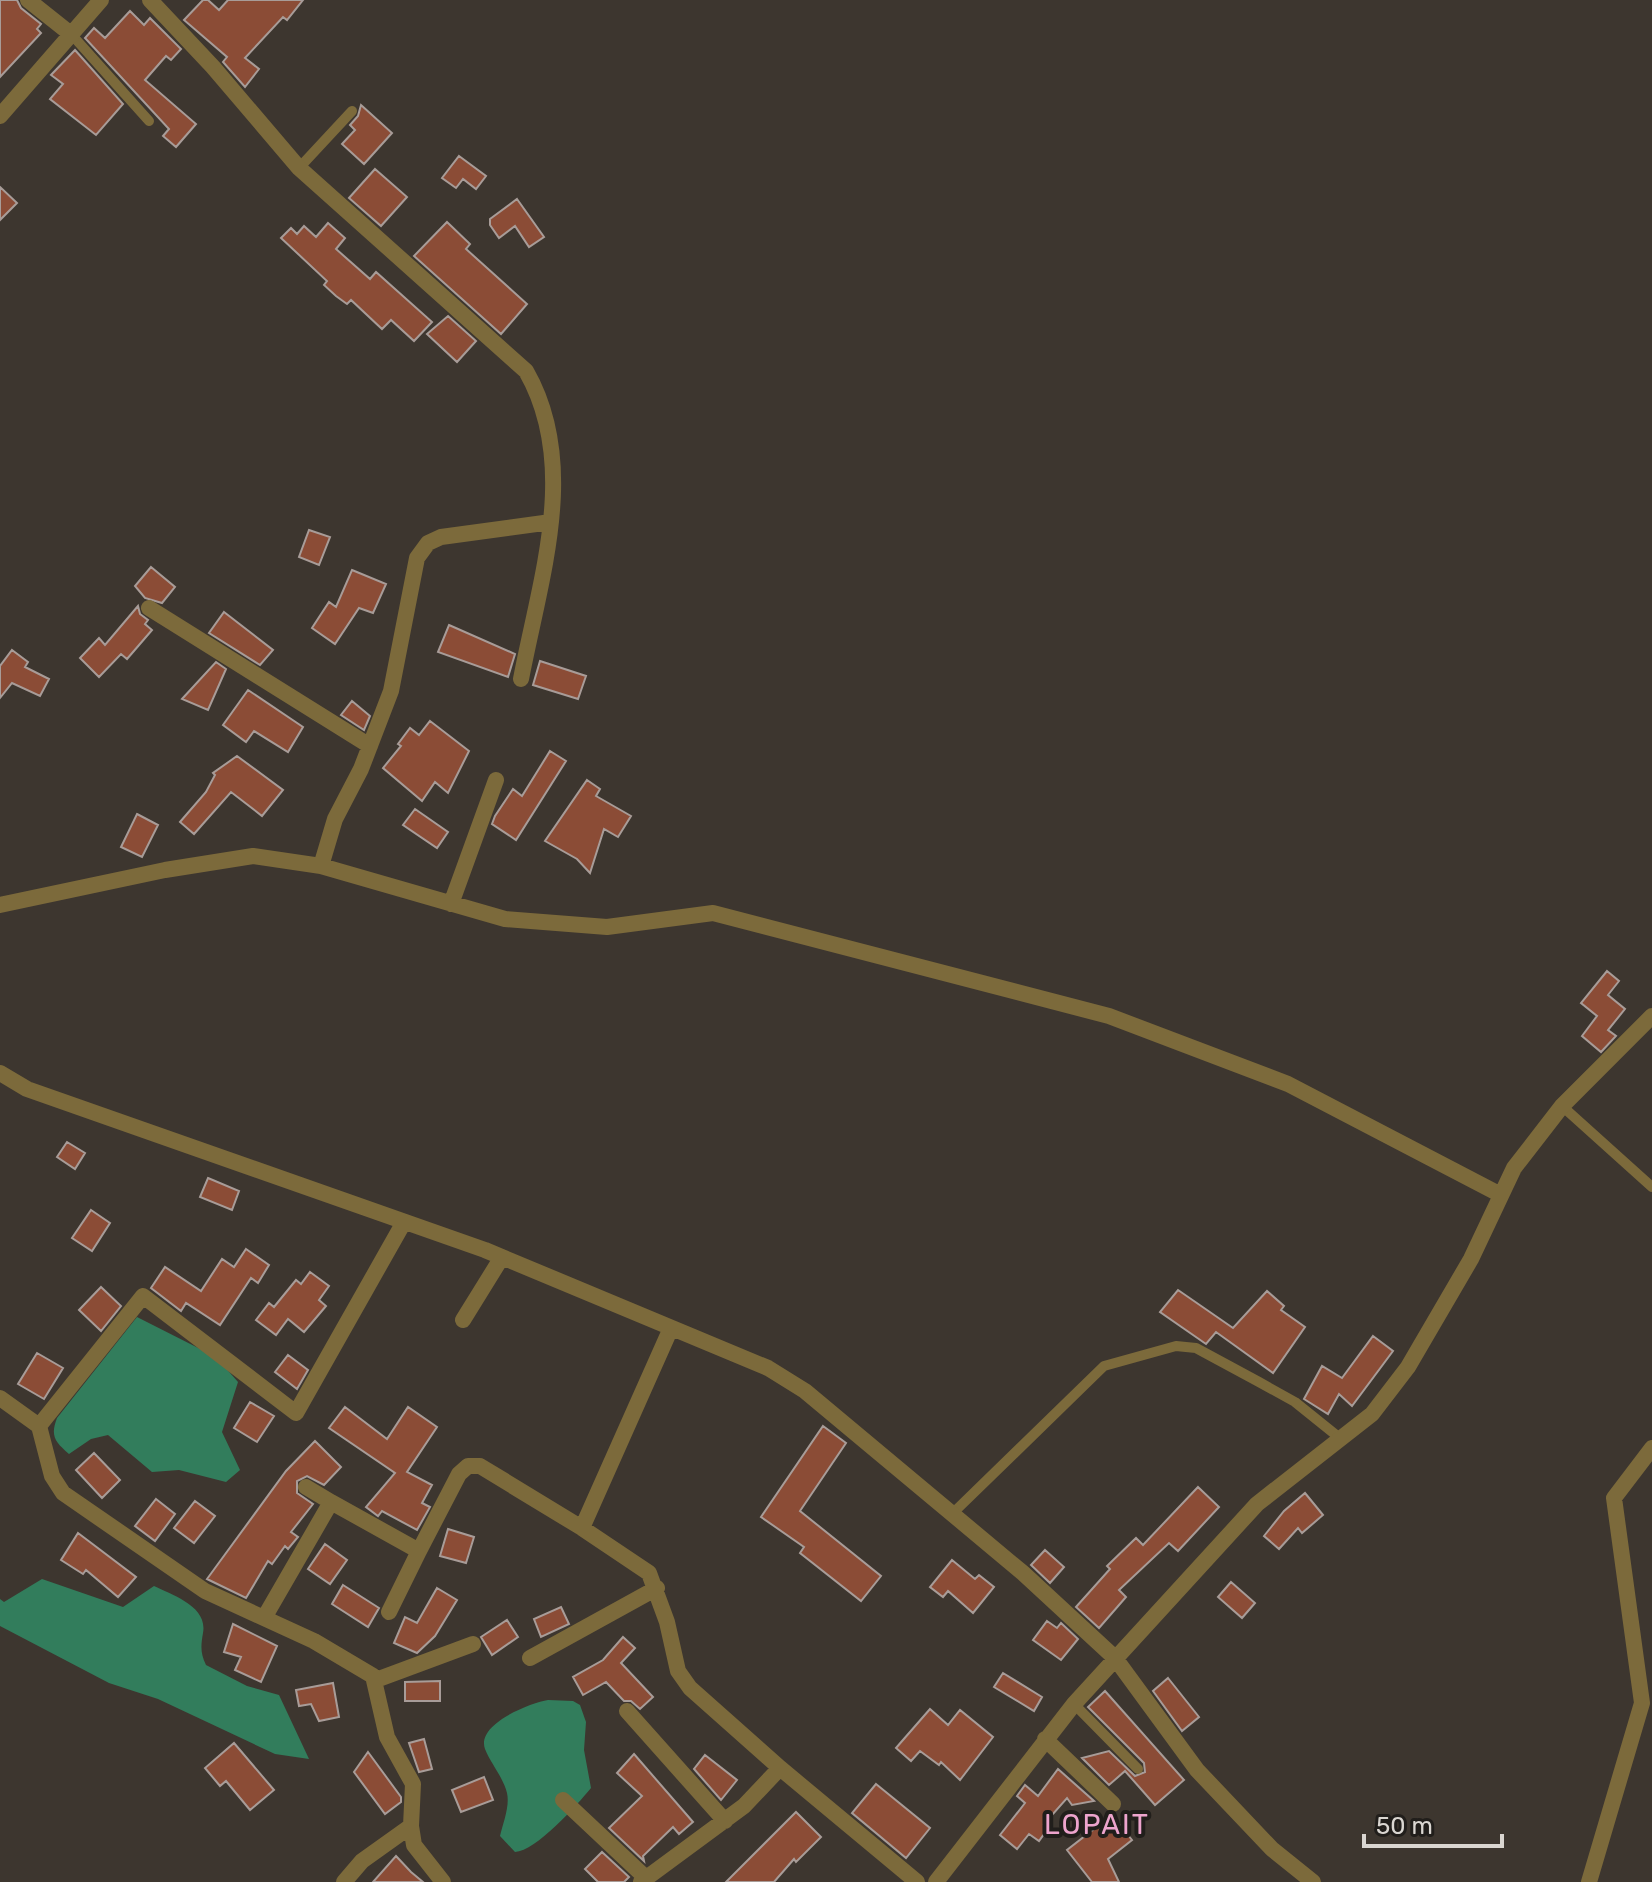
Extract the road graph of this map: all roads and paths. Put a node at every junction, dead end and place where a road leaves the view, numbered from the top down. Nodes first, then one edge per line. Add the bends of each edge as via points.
1 (28, 0) edge
2 (101, 0) edge
3 (150, 0) edge
4 (72, 35) junction
5 (352, 111) dead end
6 (0, 116) edge
7 (149, 121) dead end
8 (299, 168) junction
9 (551, 522) junction
10 (149, 608) dead end
11 (521, 679) dead end
12 (370, 746) junction
13 (496, 780) dead end
14 (321, 866) junction
15 (451, 904) junction
16 (0, 905) edge
17 (1652, 1016) edge
18 (0, 1073) edge
19 (1562, 1106) junction
20 (1652, 1187) edge
21 (1501, 1195) junction
22 (404, 1222) junction
23 (502, 1257) junction
24 (463, 1320) dead end
25 (671, 1328) junction
26 (0, 1398) edge
27 (39, 1426) junction
28 (1341, 1439) junction
29 (1652, 1448) edge
30 (306, 1487) dead end
31 (331, 1502) junction
32 (953, 1513) junction
33 (582, 1528) junction
34 (419, 1551) junction
35 (657, 1588) junction
36 (389, 1612) dead end
37 (264, 1618) junction
38 (473, 1644) dead end
39 (530, 1658) dead end
40 (1115, 1658) junction
41 (376, 1680) junction
42 (1074, 1704) junction
43 (627, 1711) dead end
44 (1045, 1739) junction
45 (780, 1768) junction
46 (1138, 1769) dead end
47 (563, 1800) dead end
48 (1113, 1804) dead end
49 (725, 1821) junction
50 (411, 1826) junction
51 (643, 1880) edge
52 (344, 1882) edge
53 (443, 1882) edge
54 (917, 1882) edge
55 (936, 1882) edge
56 (1313, 1882) edge
57 (1589, 1882) edge

1 - 4 street
2 - 4 street
3 - 8 street
4 - 6 street
4 - 7 lane
5 - 8 lane
8 - 9 street via 526,371 551,430
9 - 11 street
9 - 12 street via 428,543 412,573 391,691
10 - 12 street
12 - 14 street via 335,819
13 - 15 street
14 - 15 street
14 - 16 street via 253,856
15 - 21 street via 505,919 607,927 713,913 1109,1016 1288,1084
17 - 19 street
18 - 22 street via 27,1089
19 - 20 lane
19 - 21 street via 1514,1168
21 - 28 street via 1471,1259 1408,1367 1372,1414
22 - 23 street
22 - 27 street via 296,1413 143,1296
23 - 24 street
23 - 25 street
25 - 32 street via 768,1368 805,1391
25 - 33 street
26 - 27 street
27 - 37 street via 52,1476 63,1493 205,1591
28 - 32 lane via 1295,1402 1196,1348 1176,1346 1104,1366
28 - 40 street via 1257,1504
29 - 57 street via 1614,1498 1642,1703
30 - 31 street
31 - 34 street
31 - 37 street
32 - 40 street
33 - 34 street via 480,1466 468,1466
33 - 35 street via 649,1573
34 - 36 street
35 - 39 street
35 - 45 street via 678,1671 690,1688
37 - 41 street via 314,1641
38 - 41 street
40 - 42 street
40 - 56 street via 1197,1770 1272,1849
41 - 50 street via 387,1737 413,1784
42 - 44 street
42 - 46 lane
43 - 49 street
44 - 48 street
44 - 55 street
45 - 49 street
45 - 54 street
47 - 51 street
49 - 51 street
50 - 52 street via 362,1861
50 - 53 street via 414,1845

